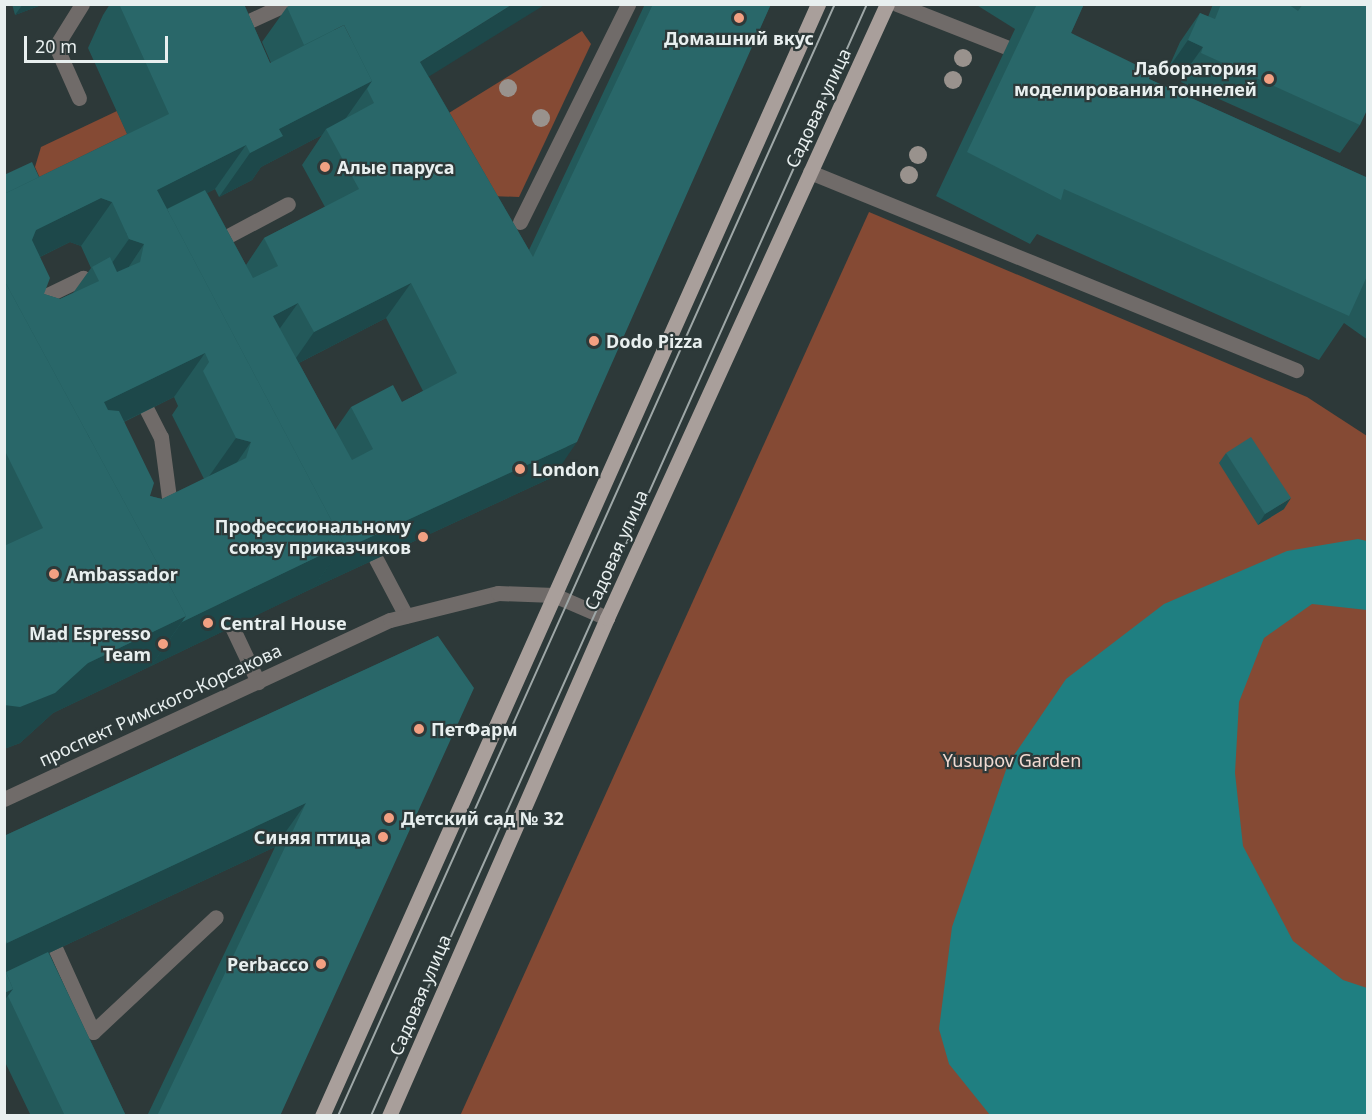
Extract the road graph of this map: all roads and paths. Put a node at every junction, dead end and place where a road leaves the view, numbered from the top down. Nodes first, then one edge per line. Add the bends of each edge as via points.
1 (82, 4) edge
2 (286, 4) edge
3 (628, 4) edge
4 (887, 4) edge
5 (897, 4) edge
6 (815, 5) edge
7 (1006, 47) dead end
8 (236, 49) edge
9 (79, 98) dead end
10 (810, 172) junction
11 (288, 204) dead end
12 (520, 222) dead end
13 (219, 266) edge
14 (29, 304) edge
15 (98, 310) edge
16 (1296, 370) dead end
17 (147, 410) edge
18 (180, 520) edge
19 (376, 559) edge
20 (554, 595) junction
21 (406, 616) junction
22 (607, 618) junction
23 (232, 627) edge
24 (258, 682) junction
25 (4, 800) edge
26 (216, 917) dead end
27 (56, 950) edge
28 (322, 1116) edge
29 (389, 1116) edge

1 - 9 street via 56,46
2 - 8 street via 228,31
3 - 12 street
4 - 10 main road, Садовая улица
5 - 7 street
6 - 20 main road
10 - 16 street
10 - 22 main road, Садовая улица
11 - 13 street via 208,246
14 - 15 street via 83,278
17 - 18 street via 161,437 169,498
19 - 21 street
20 - 21 street, проспект Римского-Корсакова via 498,593
20 - 22 street, проспект Римского-Корсакова
20 - 28 main road
21 - 24 street, проспект Римского-Корсакова
22 - 29 main road, Садовая улица
23 - 24 street
24 - 25 street, проспект Римского-Корсакова
26 - 27 street via 93,1032

